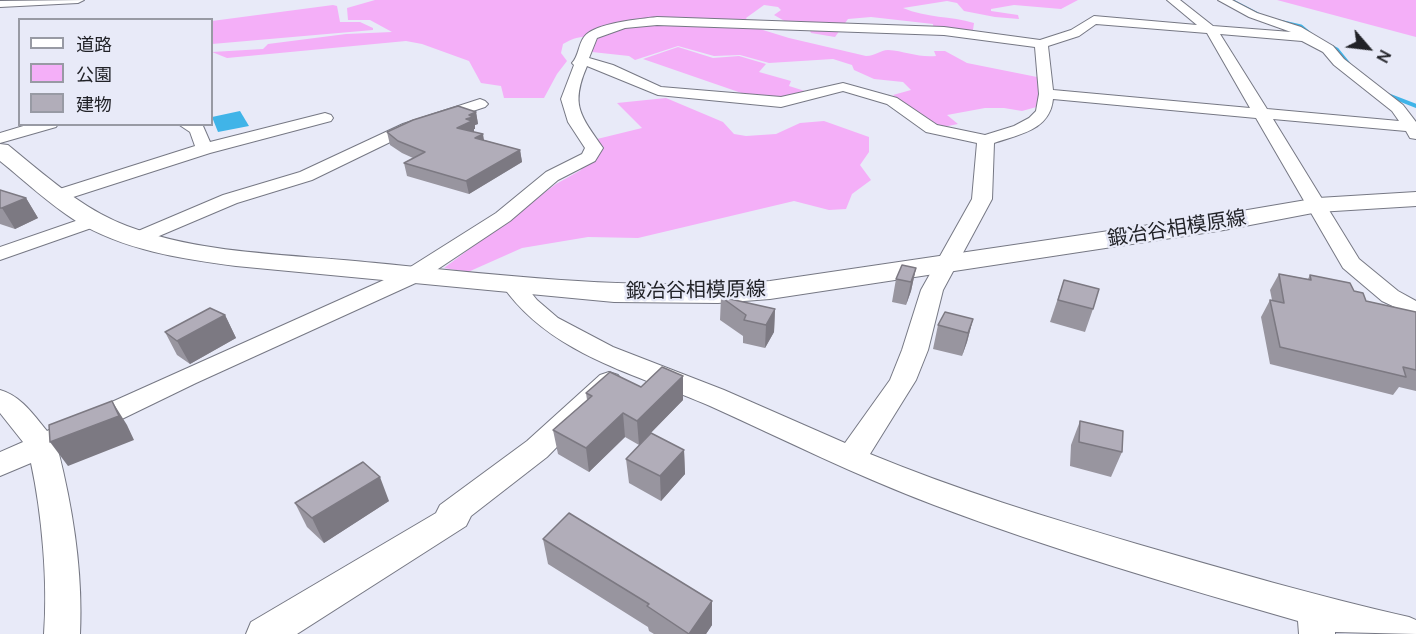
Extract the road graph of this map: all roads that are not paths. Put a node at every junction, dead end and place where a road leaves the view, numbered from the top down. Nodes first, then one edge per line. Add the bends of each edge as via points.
1 (78, 0) edge
2 (1173, 0) edge
3 (1224, 0) edge
4 (0, 4) edge
5 (1212, 31) junction
6 (1305, 37) junction
7 (1041, 44) junction
8 (579, 63) junction
9 (1046, 94) junction
10 (480, 104) dead end
11 (1263, 113) junction
12 (325, 118) dead end
13 (43, 126) edge
14 (190, 126) edge
15 (1414, 131) edge
16 (0, 138) edge
17 (986, 140) junction
18 (204, 149) junction
19 (0, 150) edge
20 (57, 196) junction
21 (1416, 199) edge
22 (1318, 205) junction
23 (93, 221) junction
24 (138, 238) junction
25 (0, 254) edge
26 (947, 265) junction
27 (412, 276) junction
28 (513, 285) junction
29 (1416, 310) edge
30 (630, 364) junction
31 (0, 399) edge
32 (42, 445) junction
33 (850, 459) junction
34 (0, 465) edge
35 (1316, 623) edge
36 (1400, 632) edge
37 (62, 634) edge
38 (264, 634) edge

1 - 4 street
2 - 5 street
3 - 6 street via 1297,30
5 - 6 street
5 - 7 street via 1094,20 1075,33
5 - 11 street
6 - 15 street via 1328,49 1398,108
7 - 8 street via 944,31 657,21 623,25 593,35
7 - 9 street
8 - 17 street via 609,68 658,91 781,102 843,87 892,101 932,129
8 - 27 street via 569,99 576,122 594,148 589,157 552,176 503,217
9 - 11 street
9 - 17 street via 1044,112 1035,121
10 - 24 street via 409,127 306,176 230,199
11 - 15 street
11 - 22 street
12 - 18 street
13 - 16 street
14 - 18 street via 197,129
17 - 26 street via 982,199
18 - 20 street
19 - 20 main road, 鍛冶谷相模原線
20 - 23 main road, 鍛冶谷相模原線
21 - 22 main road, 鍛冶谷相模原線
22 - 26 main road, 鍛冶谷相模原線
22 - 29 street via 1352,263 1390,296
23 - 24 main road, 鍛冶谷相模原線
23 - 25 street
24 - 27 main road, 鍛冶谷相模原線 via 210,255
26 - 28 main road, 鍛冶谷相模原線 via 721,295 638,295
26 - 33 street via 927,303 903,380
27 - 28 main road, 鍛冶谷相模原線
27 - 32 street
28 - 30 street via 528,304 562,330
30 - 33 street
30 - 38 street via 537,448 453,516 390,559
31 - 32 street via 13,408
32 - 34 street
32 - 37 street via 51,483 64,601
33 - 35 street via 948,497
35 - 36 street

